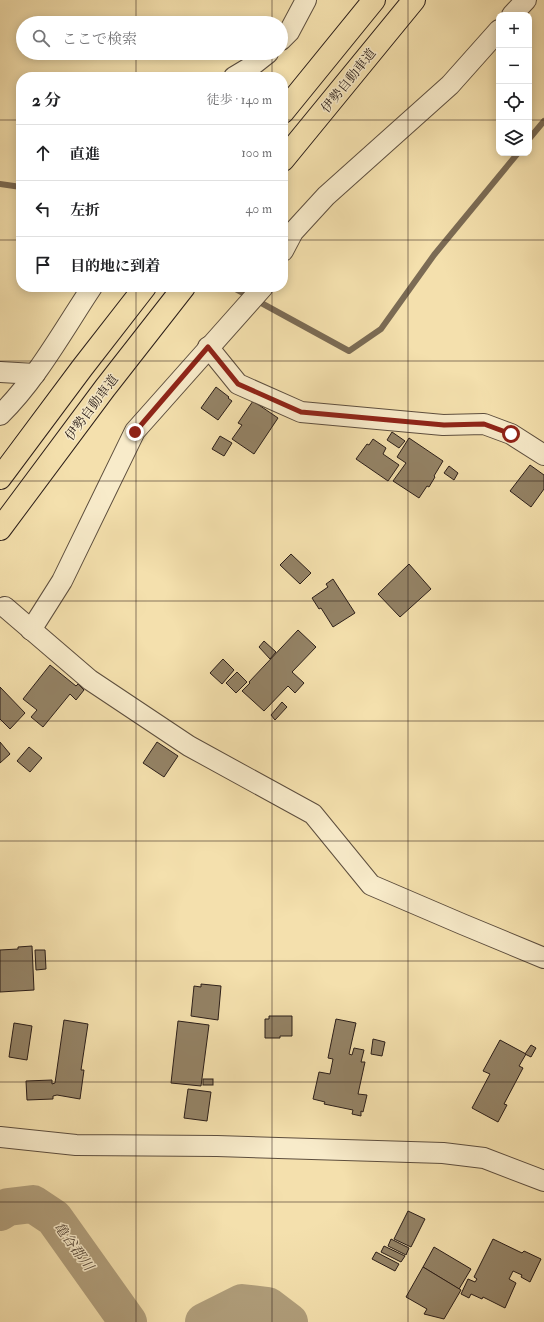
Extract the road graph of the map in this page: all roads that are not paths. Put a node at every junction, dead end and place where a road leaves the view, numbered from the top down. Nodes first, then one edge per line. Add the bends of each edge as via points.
1 (306, 0) edge
2 (374, 0) edge
3 (414, 0) edge
4 (526, 0) edge
5 (515, 12) edge
6 (496, 33) edge
7 (288, 34) edge
8 (259, 60) edge
9 (242, 72) edge
10 (288, 106) edge
11 (288, 154) edge
12 (288, 229) edge
13 (89, 292) edge
14 (141, 292) edge
15 (180, 292) edge
16 (258, 292) edge
17 (208, 347) junction
18 (0, 372) edge
19 (35, 374) junction
20 (0, 415) edge
21 (544, 455) edge
22 (0, 478) edge
23 (0, 529) edge
24 (5, 607) dead end
25 (31, 630) junction
26 (544, 958) edge
27 (0, 1137) edge
28 (544, 1181) edge

1 - 7 street
2 - 10 highway
3 - 11 highway, 伊勢自動車道
4 - 5 street
6 - 12 street via 450,85
8 - 9 street
13 - 19 street
14 - 22 highway
15 - 23 highway, 伊勢自動車道
16 - 17 street
17 - 21 street via 238,384 301,412 444,425 484,424 511,434
17 - 25 street via 135,432 62,581
18 - 19 street
19 - 20 street
24 - 25 street
25 - 26 street via 90,680 190,746 313,814 371,885
27 - 28 street via 76,1145 217,1146 443,1154 484,1158

